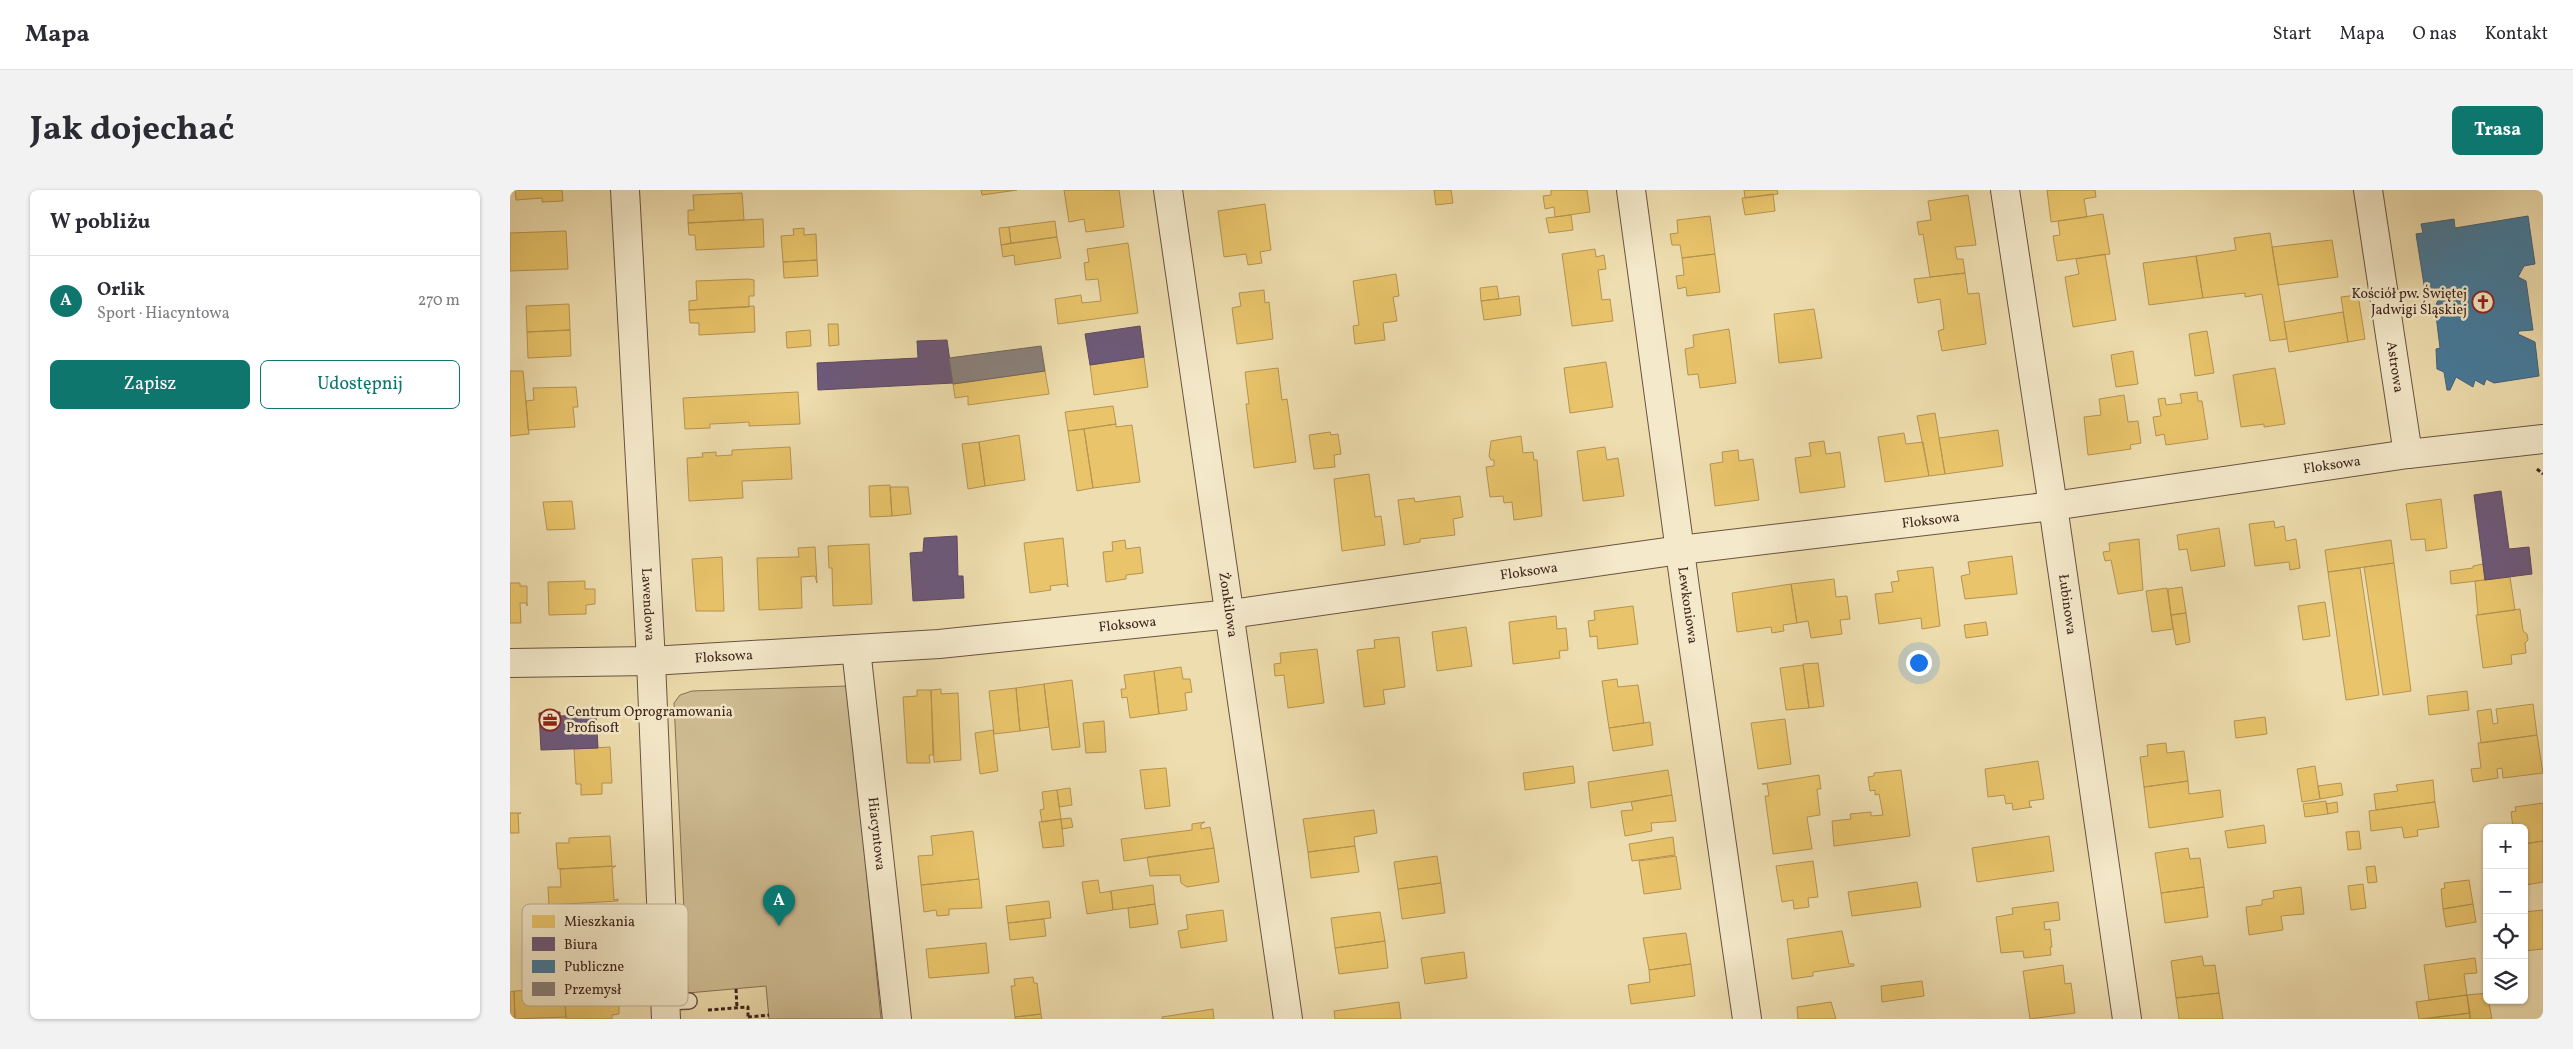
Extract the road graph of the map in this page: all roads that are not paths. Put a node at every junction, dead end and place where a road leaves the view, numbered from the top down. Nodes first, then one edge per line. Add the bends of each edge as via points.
1 (625, 190) edge
2 (1168, 190) edge
3 (1631, 190) edge
4 (2005, 190) edge
5 (2368, 190) edge
6 (2543, 439) edge
7 (2408, 454) junction
8 (2054, 506) junction
9 (1680, 550) junction
10 (1231, 614) junction
11 (856, 649) junction
12 (651, 660) junction
13 (510, 664) edge
14 (671, 904) edge
15 (897, 1019) edge
16 (1288, 1019) edge
17 (1748, 1019) edge
18 (2127, 1019) edge

1 - 12 street, Lawendowa
2 - 10 street, Żonkilowa
3 - 9 street, Lewkoniowa
4 - 8 street, Łubinowa
5 - 7 street, Astrowa
6 - 7 street, Floksowa
7 - 8 street, Floksowa
8 - 9 street, Floksowa
8 - 18 street, Łubinowa
9 - 10 street, Floksowa
9 - 17 street, Lewkoniowa
10 - 11 street, Floksowa via 939,644
10 - 16 street, Żonkilowa
11 - 12 street, Floksowa
11 - 15 street, Hiacyntowa
12 - 13 street, Floksowa
12 - 14 street, Lawendowa

